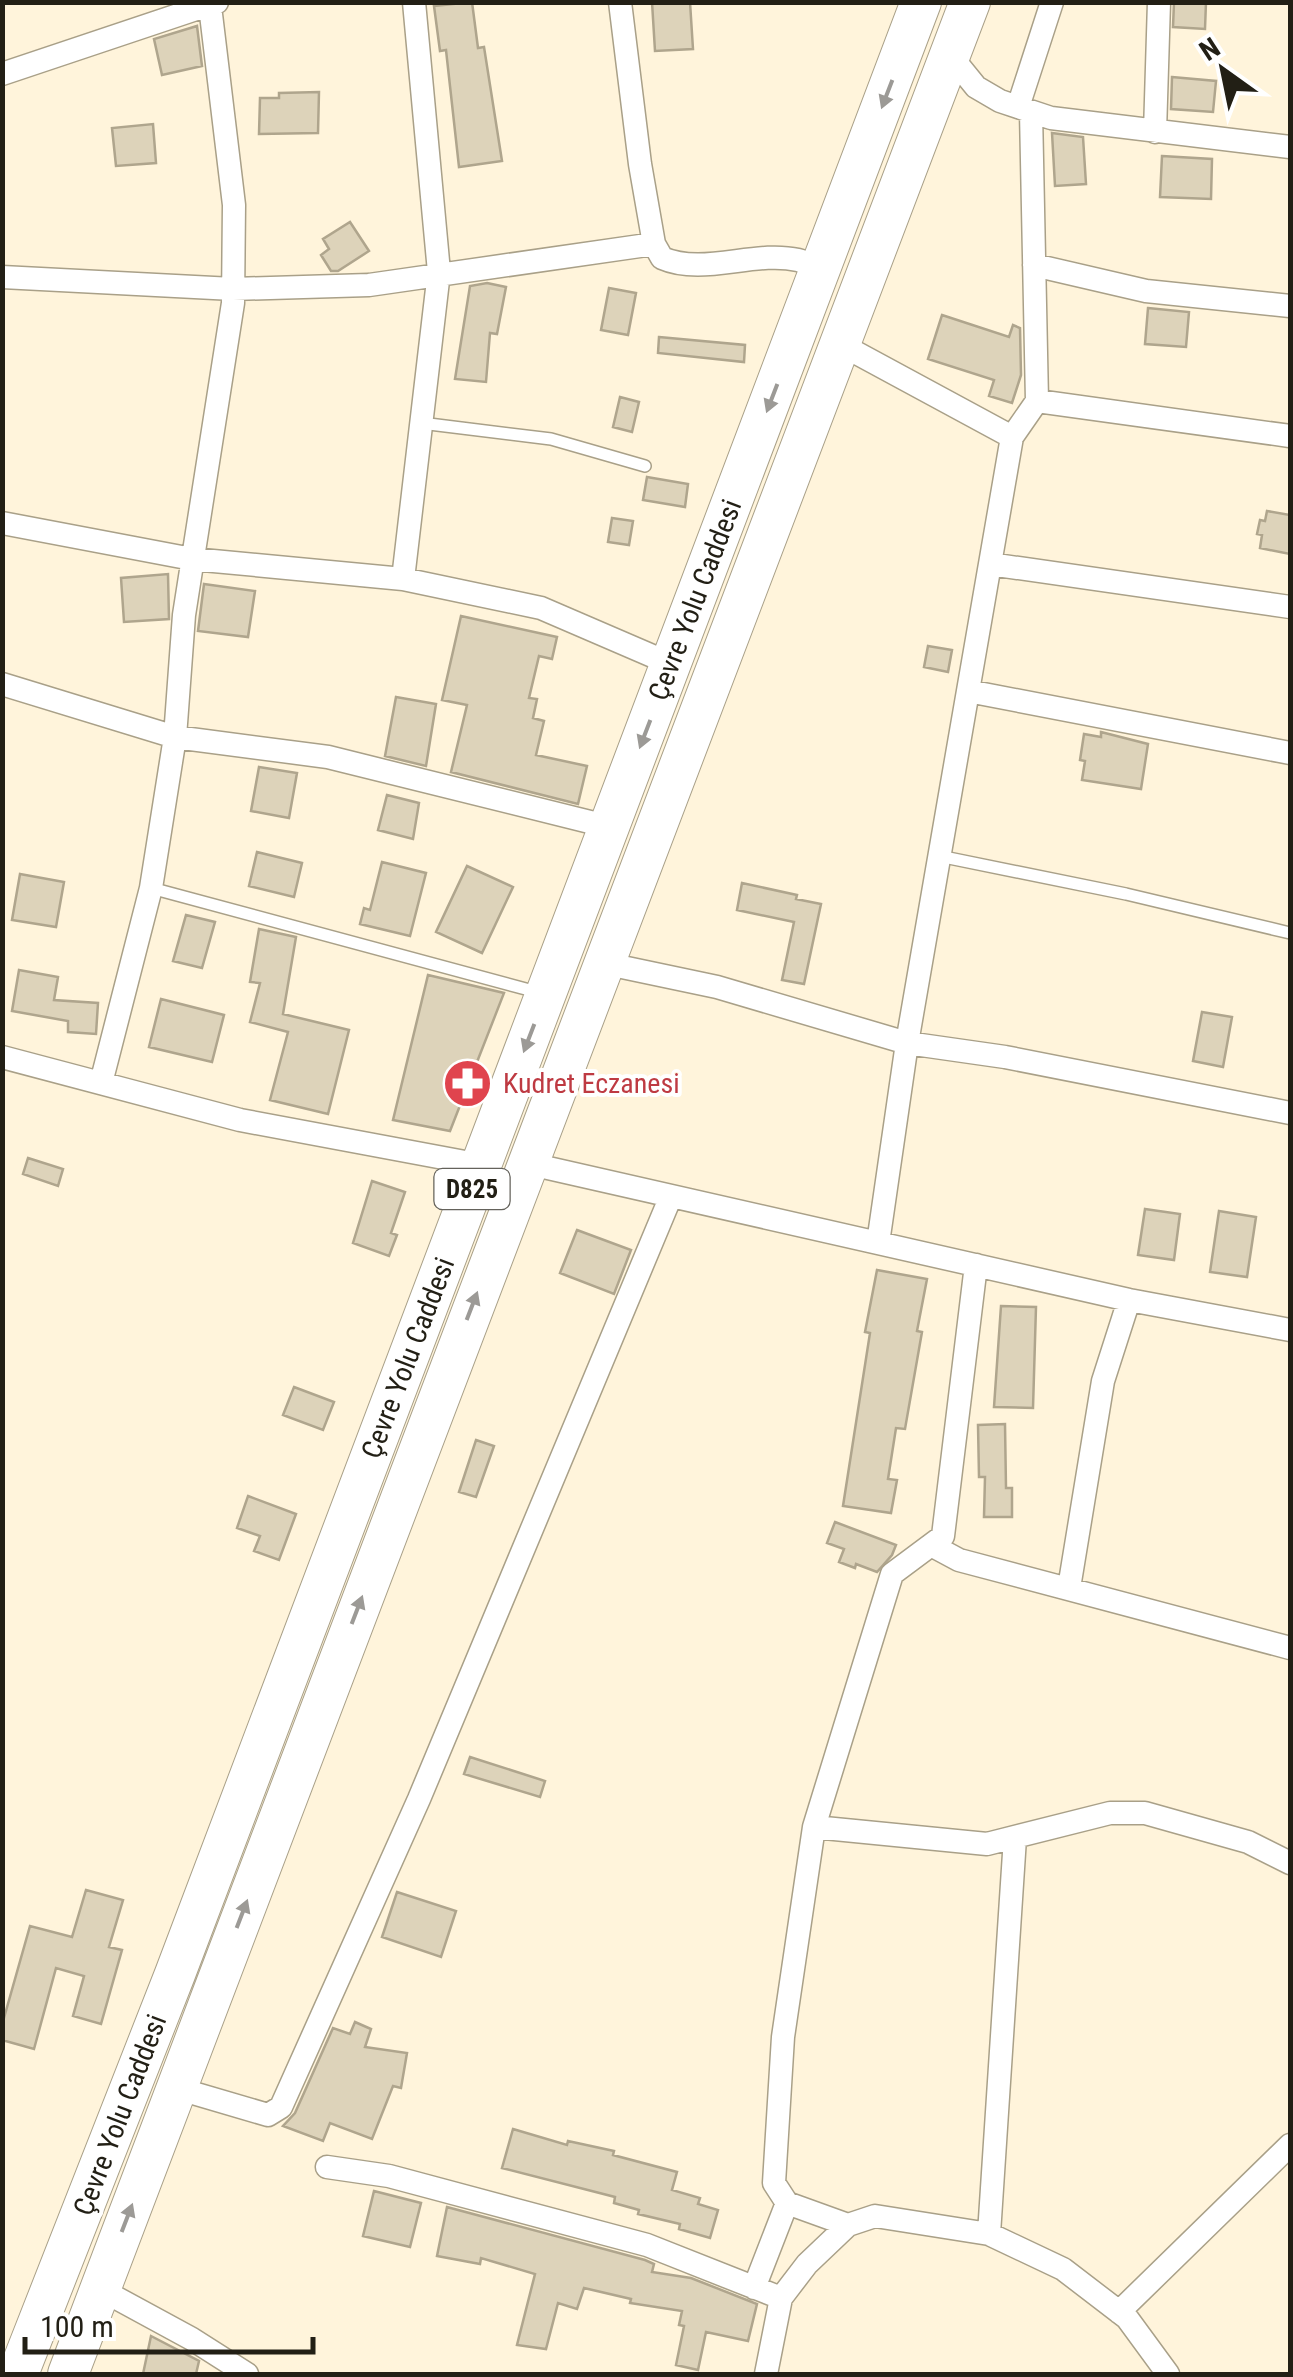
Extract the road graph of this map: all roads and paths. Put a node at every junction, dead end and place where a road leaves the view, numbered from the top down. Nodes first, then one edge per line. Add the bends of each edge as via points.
1 (414, 2) edge
2 (620, 2) edge
3 (921, 2) edge
4 (970, 2) edge
5 (1052, 2) edge
6 (1159, 2) edge
7 (214, 4) edge
8 (950, 56) junction
9 (2, 74) edge
10 (1025, 109) junction
11 (1155, 132) junction
12 (1290, 147) edge
13 (654, 244) junction
14 (1034, 265) junction
15 (820, 269) junction
16 (438, 275) junction
17 (2, 277) edge
18 (233, 289) junction
19 (1290, 306) edge
20 (840, 344) junction
21 (1037, 401) junction
22 (421, 424) junction
23 (1290, 436) edge
24 (1012, 437) junction
25 (645, 466) dead end
26 (2, 522) edge
27 (192, 559) junction
28 (990, 564) junction
29 (402, 579) junction
30 (1290, 607) edge
31 (671, 664) junction
32 (2, 684) edge
33 (968, 690) junction
34 (175, 737) junction
35 (1290, 753) edge
36 (610, 827) junction
37 (939, 856) junction
38 (151, 888) junction
39 (1290, 933) edge
40 (603, 963) junction
41 (546, 994) junction
42 (907, 1044) junction
43 (2, 1057) edge
44 (101, 1083) junction
45 (1290, 1113) edge
46 (526, 1163) junction
47 (481, 1165) junction
48 (671, 1196) junction
49 (878, 1243) junction
50 (976, 1265) junction
51 (1129, 1300) junction
52 (1290, 1330) edge
53 (931, 1545) junction
54 (1069, 1588) junction
55 (1290, 1648) edge
56 (814, 1827) junction
57 (1015, 1838) junction
58 (1290, 1863) edge
59 (176, 2088) junction
60 (1290, 2145) edge
61 (327, 2167) dead end
62 (787, 2203) junction
63 (848, 2225) junction
64 (989, 2234) junction
65 (754, 2288) junction
66 (100, 2289) junction
67 (781, 2298) junction
68 (1119, 2312) junction
69 (218, 2366) edge
70 (18, 2374) edge
71 (68, 2374) edge
72 (247, 2374) edge
73 (766, 2374) edge
74 (1168, 2374) edge

1 - 16 street
2 - 13 street
3 -> 15 highway, Çevre Yolu Caddesi / D825
4 - 8 highway, Çevre Yolu Caddesi / D825
5 - 10 street
6 - 11 street
7 - 9 street
7 - 18 street via 234,205
8 - 10 street via 976,88
8 - 20 highway, Çevre Yolu Caddesi / D825
10 - 11 street
10 - 14 street
11 - 12 street
13 - 15 street via 672,262 770,258
13 - 16 street
14 - 19 street via 1146,291
14 - 21 street
15 -> 31 highway, Çevre Yolu Caddesi / D825
16 - 18 street
16 - 22 street
17 - 18 street
18 - 27 street
20 - 24 street
20 - 40 highway, Çevre Yolu Caddesi / D825
21 - 23 street
21 - 24 street
22 - 25 lane via 551,440
22 - 29 street
24 - 28 street
26 - 27 street
27 - 29 street
27 - 34 street
28 - 30 street
28 - 33 street
29 - 31 street via 541,608
31 -> 36 highway, Çevre Yolu Caddesi / D825
32 - 34 street
33 - 35 street
33 - 37 street
34 - 36 street via 328,757
34 - 38 street
36 - 41 highway, Çevre Yolu Caddesi / D825
37 - 39 lane
37 - 42 street
38 - 41 lane
38 - 44 street
40 - 42 street via 717,987
40 - 46 highway, Çevre Yolu Caddesi / D825
41 -> 47 highway, Çevre Yolu Caddesi / D825
42 - 45 street via 1005,1056
42 - 49 street
43 - 44 street
44 - 47 street via 240,1120
46 - 48 street
59 -> 46 highway, Çevre Yolu Caddesi / D825
47 - 70 highway, Çevre Yolu Caddesi / D825
48 - 49 street
48 - 59 street via 281,2107 268,2115
49 - 50 street
50 - 51 street
50 - 53 street via 943,1536
51 - 52 street
51 - 54 street via 1103,1381
53 - 54 street via 958,1560
53 - 56 street via 892,1574
54 - 55 street
56 - 57 street via 987,1844
56 - 62 street via 783,2038 774,2183
57 - 58 street via 1110,1813 1145,1813 1248,1842
57 - 64 street
66 -> 59 highway, Çevre Yolu Caddesi / D825
60 - 68 street
61 - 65 street via 389,2176 647,2245
62 - 63 street
62 - 65 street
63 - 64 street via 875,2216
63 - 67 street
64 - 68 street via 1062,2269
65 - 67 street
66 - 69 street
66 - 71 highway, Çevre Yolu Caddesi / D825
67 - 73 street
68 - 74 street
69 - 72 street

